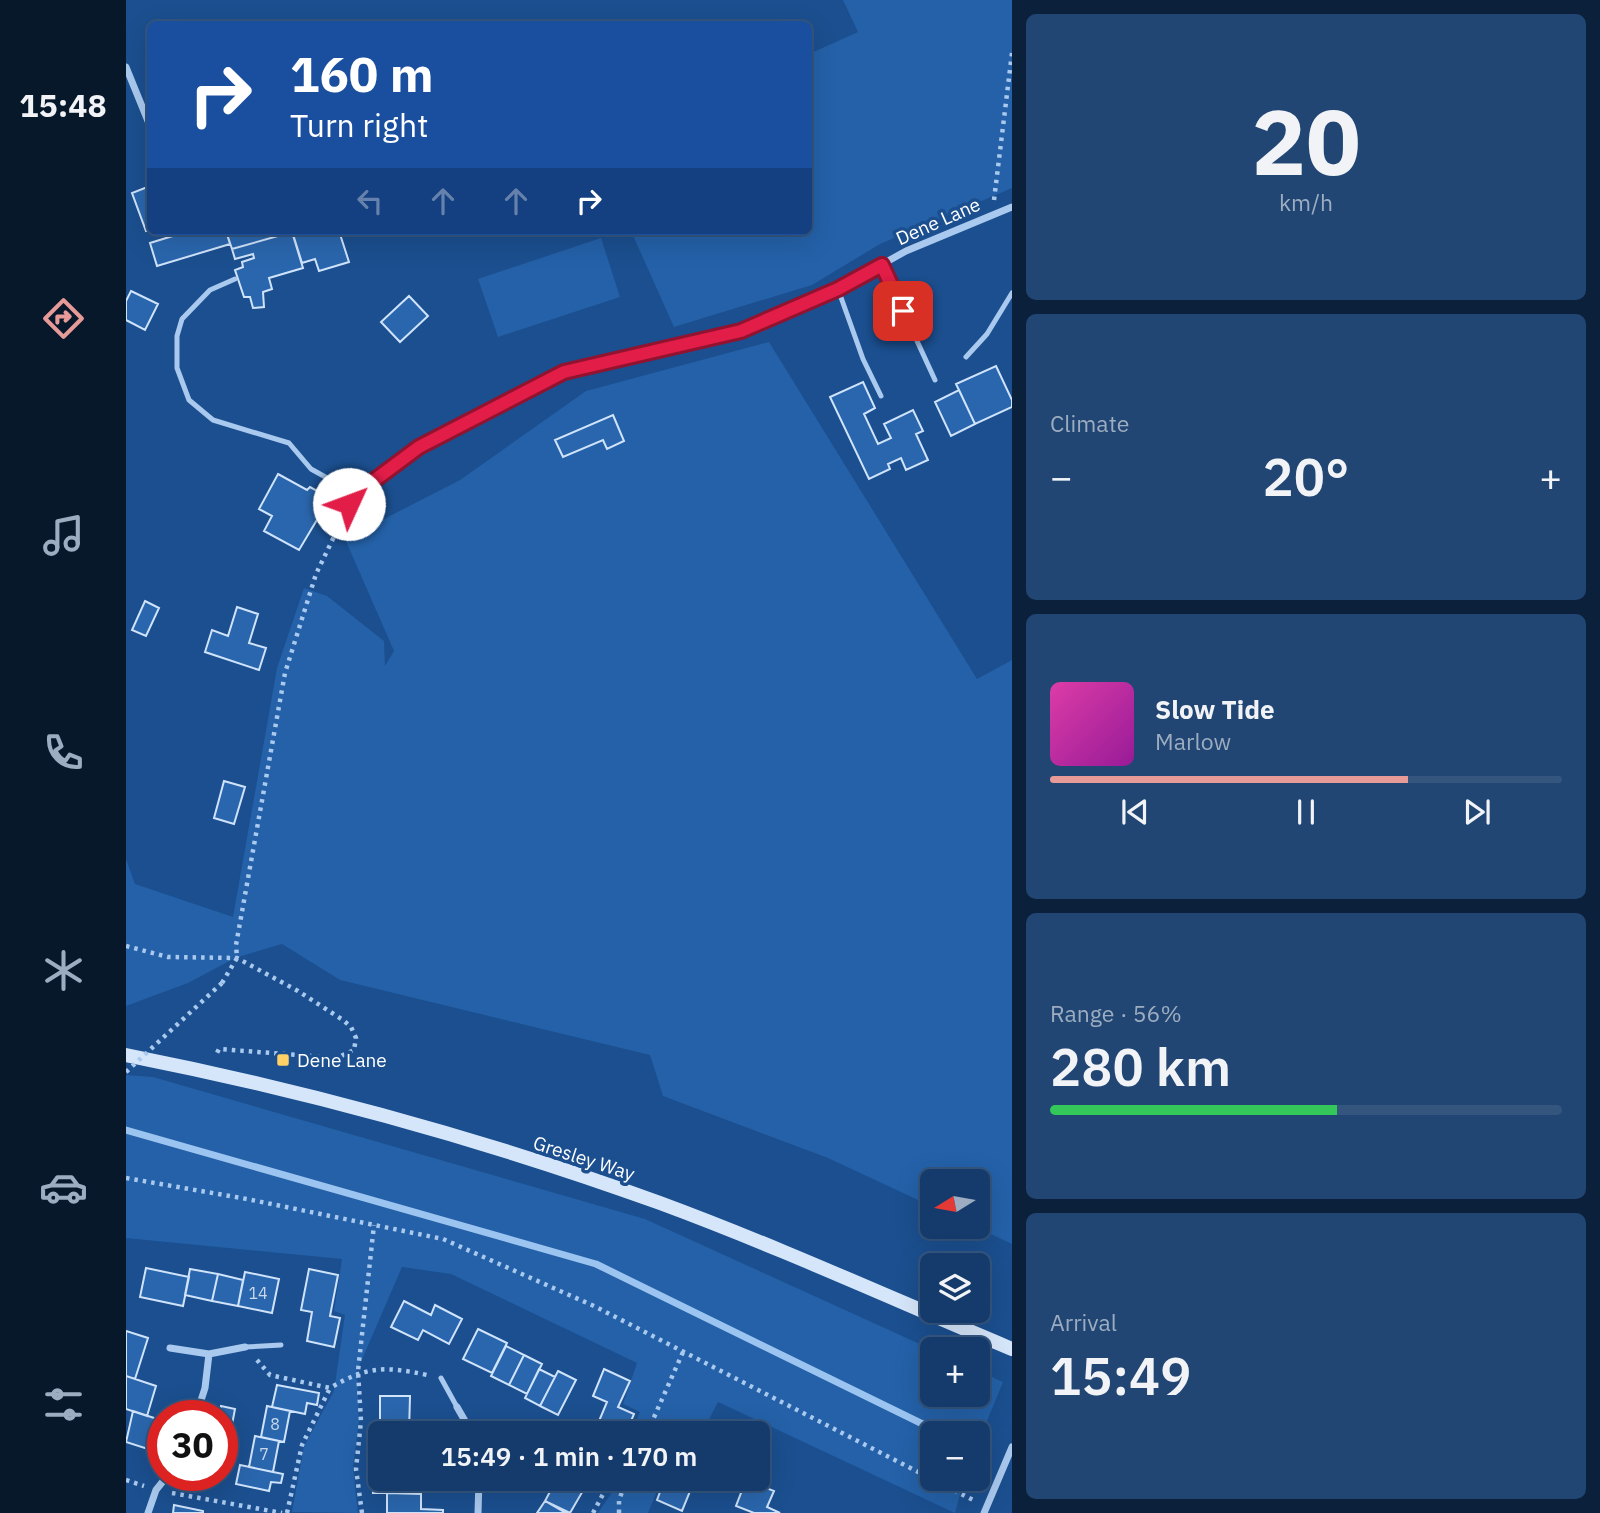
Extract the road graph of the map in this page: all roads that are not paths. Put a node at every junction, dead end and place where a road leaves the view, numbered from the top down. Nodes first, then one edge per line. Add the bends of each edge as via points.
1 (126, 66) edge
2 (147, 118) edge
3 (1012, 207) edge
4 (882, 265) junction
5 (235, 279) dead end
6 (838, 289) junction
7 (1012, 293) edge
8 (966, 357) dead end
9 (935, 380) dead end
10 (881, 396) dead end
11 (356, 494) junction
12 (349, 504) road end
13 (126, 1055) edge
14 (281, 1345) dead end
15 (245, 1347) joint
16 (170, 1348) dead end
17 (1012, 1349) edge
18 (209, 1353) junction
19 (441, 1378) road end
20 (201, 1400) edge
21 (457, 1407) joint
22 (465, 1421) edge
23 (1012, 1447) edge
24 (156, 1491) edge
25 (479, 1491) edge
26 (986, 1510) edge
27 (148, 1513) edge
28 (478, 1513) edge

1 - 2 street
3 - 4 street, Dene Lane
4 - 6 street, Dene Lane
4 - 9 lane
5 - 11 lane via 210,290 182,319 177,368 189,400 213,420 289,443 311,469
6 - 10 lane
6 - 11 street, Dene Lane via 741,331 564,372 419,447
7 - 8 lane via 987,334
11 - 12 street, Dene Lane
13 - 17 street, Gresley Way via 450,1133 661,1204
14 - 15 lane
15 - 18 street
16 - 18 street
18 - 20 street
19 - 21 lane
21 - 22 street
23 - 26 street
24 - 27 street
25 - 28 street

